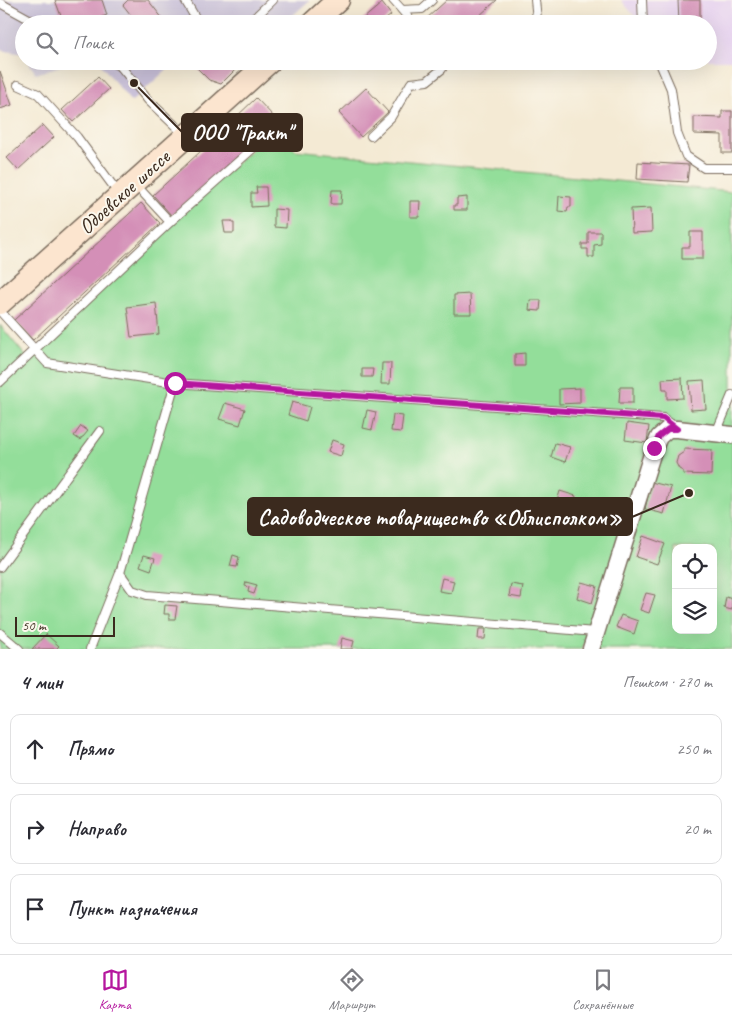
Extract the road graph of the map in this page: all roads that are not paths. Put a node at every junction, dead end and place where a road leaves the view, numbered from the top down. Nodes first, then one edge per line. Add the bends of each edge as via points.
1 (185, 0) edge
2 (273, 0) edge
3 (338, 0) edge
4 (393, 0) edge
5 (432, 0) edge
6 (535, 0) edge
7 (642, 0) edge
8 (0, 3) edge
9 (402, 10) junction
10 (22, 15) edge
11 (194, 15) edge
12 (257, 15) edge
13 (322, 15) edge
14 (406, 15) edge
15 (537, 15) edge
16 (643, 15) edge
17 (124, 70) edge
18 (251, 70) edge
19 (441, 70) edge
20 (663, 70) edge
21 (18, 85) dead end
22 (215, 110) junction
23 (276, 128) dead end
24 (187, 136) junction
25 (371, 136) dead end
26 (252, 149) junction
27 (732, 168) edge
28 (127, 189) junction
29 (170, 222) junction
30 (2, 301) edge
31 (35, 350) junction
32 (0, 382) edge
33 (175, 383) junction
34 (732, 395) edge
35 (677, 429) junction
36 (100, 431) dead end
37 (724, 434) edge
38 (0, 568) edge
39 (120, 573) junction
40 (0, 632) edge
41 (595, 632) junction
42 (19, 649) edge
43 (90, 649) edge
44 (590, 649) edge

1 - 11 lane
2 - 12 lane
3 - 13 main road
4 - 9 lane
5 - 9 lane via 422,9
6 - 15 lane
7 - 16 lane
8 - 10 lane
9 - 14 lane
17 - 24 lane via 148,100
18 - 22 main road, Одоевское шоссе
19 - 25 lane via 427,81 411,83 391,117
20 - 27 lane via 671,89 677,133 686,156 704,168
21 - 28 lane via 38,94
22 - 24 main road, Одоевское шоссе
22 - 26 lane
23 - 26 lane
24 - 28 main road, Одоевское шоссе
26 - 29 lane
28 - 29 lane
28 - 30 main road, Одоевское шоссе
29 - 31 lane
30 - 31 lane
31 - 32 lane
31 - 33 lane via 46,363
33 - 35 lane via 663,418
33 - 39 lane
34 - 37 lane
35 - 37 street
35 - 41 street via 668,429 659,436 654,448
36 - 38 lane
39 - 41 lane via 132,590 147,595
39 - 43 lane
40 - 42 lane
41 - 44 street

